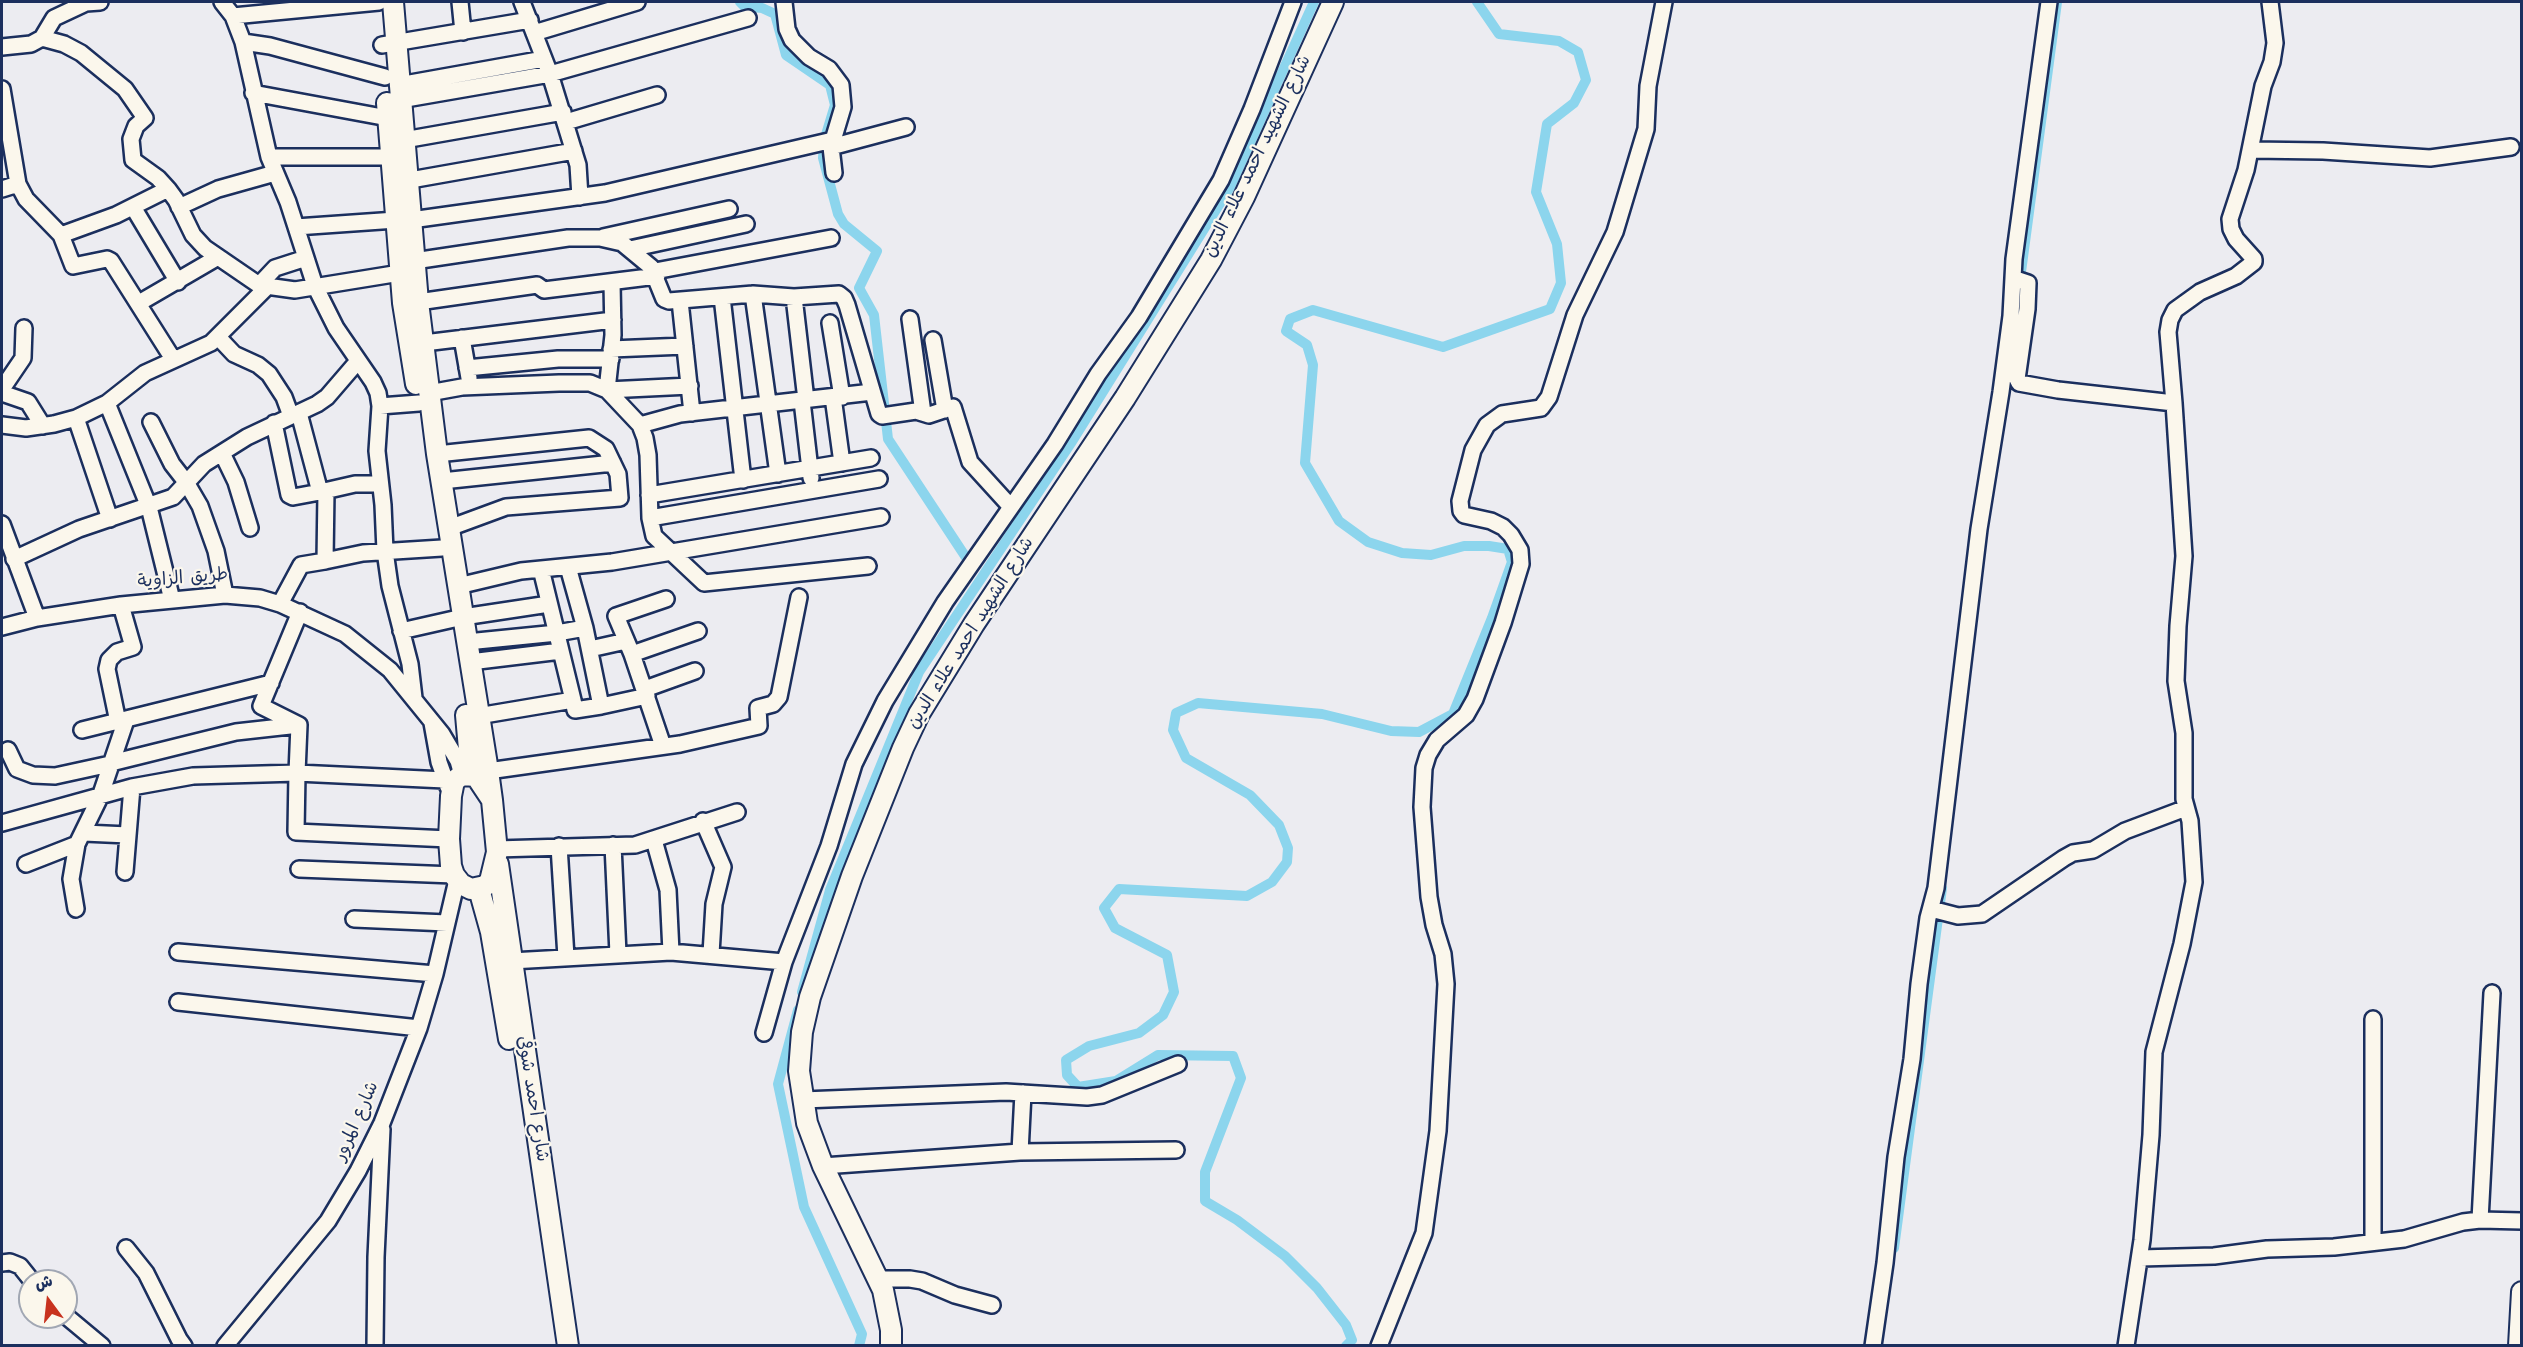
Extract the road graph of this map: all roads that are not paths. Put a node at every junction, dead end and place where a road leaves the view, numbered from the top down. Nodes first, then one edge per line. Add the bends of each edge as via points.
1 (100, 2) edge
2 (222, 2) edge
3 (379, 2) edge
4 (393, 2) edge
5 (460, 2) edge
6 (522, 2) edge
7 (637, 2) edge
8 (784, 2) edge
9 (1293, 2) edge
10 (1333, 2) edge
11 (1664, 2) edge
12 (2049, 2) edge
13 (2270, 2) edge
14 (233, 16) junction
15 (748, 18) dead end
16 (532, 27) junction
17 (463, 32) junction
18 (42, 38) junction
19 (243, 42) junction
20 (389, 44) junction
21 (2, 47) edge
22 (547, 67) junction
23 (395, 87) junction
24 (2, 89) edge
25 (253, 93) junction
26 (657, 95) dead end
27 (564, 117) junction
28 (388, 118) junction
29 (906, 127) dead end
30 (832, 143) junction
31 (2511, 147) dead end
32 (2251, 150) junction
33 (400, 151) junction
34 (574, 151) junction
35 (268, 157) junction
36 (275, 172) junction
37 (834, 173) dead end
38 (400, 182) junction
39 (18, 184) junction
40 (2, 189) edge
41 (168, 189) junction
42 (580, 196) junction
43 (133, 207) junction
44 (179, 207) junction
45 (729, 208) dead end
46 (404, 220) junction
47 (746, 224) dead end
48 (296, 227) junction
49 (61, 235) junction
50 (600, 238) junction
51 (831, 238) dead end
52 (630, 249) junction
53 (218, 257) junction
54 (306, 258) junction
55 (407, 267) junction
56 (656, 273) junction
57 (2017, 279) junction
58 (178, 282) junction
59 (612, 283) junction
60 (263, 286) junction
61 (315, 286) junction
62 (753, 294) junction
63 (722, 297) junction
64 (794, 297) junction
65 (680, 301) junction
66 (418, 302) junction
67 (139, 303) junction
68 (910, 319) dead end
69 (613, 320) junction
70 (830, 323) dead end
71 (24, 328) dead end
72 (218, 337) junction
73 (462, 338) junction
74 (933, 340) dead end
75 (424, 343) junction
76 (685, 346) junction
77 (611, 354) junction
78 (173, 359) junction
79 (358, 361) junction
80 (467, 368) junction
81 (690, 386) junction
82 (470, 387) junction
83 (607, 390) junction
84 (2, 391) edge
85 (872, 392) junction
86 (838, 397) junction
87 (424, 398) junction
88 (804, 401) junction
89 (107, 403) junction
90 (2174, 403) junction
91 (769, 405) junction
92 (380, 406) junction
93 (734, 408) junction
94 (945, 410) junction
95 (693, 413) junction
96 (923, 413) junction
97 (295, 414) junction
98 (76, 418) junction
99 (151, 422) dead end
100 (274, 423) junction
101 (2, 425) edge
102 (640, 425) junction
103 (43, 426) junction
104 (433, 446) junction
105 (222, 453) junction
106 (871, 458) dead end
107 (614, 463) junction
108 (842, 463) junction
109 (809, 469) junction
110 (778, 474) junction
111 (879, 479) dead end
112 (743, 480) junction
113 (442, 481) junction
114 (186, 482) junction
115 (380, 484) junction
116 (812, 490) junction
117 (323, 491) junction
118 (649, 495) junction
119 (149, 507) junction
120 (1011, 507) junction
121 (881, 517) dead end
122 (650, 518) junction
123 (110, 519) junction
124 (2, 524) edge
125 (250, 528) dead end
126 (449, 528) junction
127 (442, 548) junction
128 (385, 551) junction
129 (670, 551) junction
130 (14, 559) junction
131 (325, 561) junction
132 (868, 566) dead end
133 (568, 567) junction
134 (541, 569) junction
135 (458, 586) junction
136 (225, 595) junction
137 (799, 597) dead end
138 (666, 599) dead end
139 (172, 600) junction
140 (280, 604) junction
141 (549, 604) junction
142 (121, 605) junction
143 (300, 612) junction
144 (37, 618) junction
145 (458, 618) junction
146 (2, 627) edge
147 (585, 628) junction
148 (401, 631) junction
149 (698, 631) dead end
150 (557, 633) junction
151 (629, 647) junction
152 (590, 649) junction
153 (561, 651) junction
154 (469, 652) junction
155 (695, 671) dead end
156 (271, 683) junction
157 (646, 693) junction
158 (414, 698) junction
159 (573, 700) junction
160 (601, 706) junction
161 (478, 716) junction
162 (122, 721) junction
163 (299, 725) junction
164 (82, 730) dead end
165 (663, 746) junction
166 (8, 750) dead end
167 (110, 764) junction
168 (488, 771) junction
169 (297, 773) junction
170 (456, 781) junction
171 (132, 787) junction
172 (100, 796) junction
173 (492, 800) junction
174 (2186, 808) junction
175 (737, 812) dead end
176 (703, 821) junction
177 (2, 823) edge
178 (128, 835) junction
179 (81, 839) junction
180 (449, 839) junction
181 (654, 840) junction
182 (613, 845) junction
183 (559, 846) junction
184 (496, 850) junction
185 (26, 864) dead end
186 (299, 868) dead end
187 (125, 872) dead end
188 (455, 877) junction
189 (479, 889) junction
190 (76, 909) dead end
191 (1937, 910) junction
192 (354, 919) dead end
193 (447, 923) junction
194 (178, 952) dead end
195 (671, 952) junction
196 (618, 954) junction
197 (711, 954) junction
198 (566, 957) junction
199 (511, 961) junction
200 (784, 962) junction
201 (435, 974) junction
202 (2492, 993) dead end
203 (178, 1002) dead end
204 (2373, 1019) dead end
205 (419, 1028) junction
206 (764, 1033) dead end
207 (1178, 1064) dead end
208 (1023, 1093) junction
209 (803, 1101) junction
210 (382, 1123) junction
211 (1176, 1150) dead end
212 (1020, 1152) junction
213 (823, 1166) junction
214 (2480, 1220) junction
215 (2522, 1221) edge
216 (2373, 1242) junction
217 (126, 1248) dead end
218 (2140, 1258) junction
219 (2, 1263) edge
220 (24, 1269) edge
221 (878, 1279) junction
222 (2522, 1292) edge
223 (992, 1305) dead end
224 (78, 1326) edge
225 (102, 1346) edge
226 (184, 1346) edge
227 (225, 1346) edge
228 (375, 1346) edge
229 (557, 1346) edge
230 (568, 1346) edge
231 (891, 1346) edge
232 (1379, 1346) edge
233 (1873, 1346) edge
234 (2126, 1346) edge
235 (2519, 1346) edge

1 - 18 street via 86,3 54,18
2 - 14 street
3 - 14 street
3 - 20 main road
4 - 20 main road
5 - 17 street
6 - 16 street
7 - 16 street
8 - 30 street via 792,40 829,69 841,85 843,107
9 - 120 street via 1221,180 1139,317
10 - 209 main road, شارع الشهيد احمد علاء الدين via 1211,260 919,714 848,887 810,997 799,1071
11 - 232 street via 1648,86 1646,129 1615,232 1575,315 1549,397 1541,408 1502,414 1487,425 1473,450 1460,501 1464,515 1491,521 1511,535 1520,549 1521,564 1475,699 1466,715 1437,740 1424,768 1422,807 1429,897 1445,975 1438,1131 1421,1244
12 - 57 street via 2038,68
13 - 32 street via 2275,44
14 - 19 street
15 - 22 street
16 - 17 street
16 - 22 street
17 - 20 street
18 - 21 street via 31,44
18 - 41 street via 81,52 125,89 145,118 130,139 133,160
19 - 23 street via 270,46
19 - 25 street
20 - 23 main road
22 - 23 street
22 - 27 street
23 - 28 main road
23 - 33 main road
24 - 39 street
25 - 28 street
25 - 35 street
26 - 27 street
27 - 33 street
27 - 34 street
28 - 33 main road
29 - 30 street
30 - 37 street
30 - 42 street
31 - 32 street via 2430,158
32 - 90 street via 2230,219 2236,239 2254,262 2175,310 2168,332
33 - 35 street
33 - 38 main road
34 - 38 street
34 - 42 street
35 - 36 street
36 - 44 street via 218,189
36 - 48 street
38 - 46 main road
39 - 40 street
39 - 49 street via 26,199
41 - 43 street
41 - 44 street
42 - 46 street
43 - 49 street
43 - 58 street
44 - 53 street via 193,235
45 - 50 street
46 - 48 street
46 - 55 main road
47 - 52 street
48 - 54 street
49 - 67 street via 72,265 109,259
50 - 52 street
50 - 55 street via 568,238
51 - 56 street
52 - 56 street
53 - 58 street
53 - 60 street
54 - 60 street via 275,268
54 - 61 street
55 - 61 street
55 - 66 main road
55 - 87 main road
56 - 59 street
56 - 65 street via 664,298
57 - 90 street via 2028,283 2019,383
57 - 191 street via 1981,518 1936,888
58 - 67 street
59 - 66 street via 544,290 537,285
59 - 69 street
60 - 61 street via 295,290
60 - 72 street
61 - 79 street
62 - 63 street
62 - 64 street
62 - 91 street
63 - 65 street
63 - 93 street
64 - 85 street via 839,294 844,298
64 - 88 street
65 - 76 street
66 - 75 main road
67 - 78 street
68 - 96 street
69 - 73 street
69 - 77 street
70 - 86 street
71 - 84 street via 23,358
72 - 78 street
72 - 97 street via 234,354 269,374
73 - 75 street
73 - 80 street
74 - 94 street
75 - 87 main road
76 - 77 street
76 - 81 street
77 - 80 street
77 - 83 street
78 - 89 street via 145,373
79 - 92 street via 374,382
79 - 97 street via 327,397
80 - 82 street
81 - 83 street
81 - 95 street
82 - 83 street via 590,383
82 - 87 street
83 - 102 street
84 - 103 street via 28,402
85 - 86 street
85 - 96 street via 878,412 886,416
86 - 88 street
86 - 108 street
87 - 92 street
87 - 104 main road
88 - 91 street
88 - 109 street
89 - 98 street
89 - 119 street
90 - 174 street via 2184,556 2176,681 2184,733
91 - 93 street
91 - 110 street
92 - 115 street
93 - 95 street
93 - 112 street
94 - 96 street
94 - 120 street via 955,409 970,462
95 - 102 street
97 - 100 street
97 - 117 street
98 - 103 street
98 - 123 street
99 - 114 street via 172,464
100 - 105 street
100 - 117 street via 289,495
101 - 103 street
102 - 118 street via 648,455
104 - 107 street via 589,438 606,449
104 - 113 main road
104 - 127 main road
105 - 114 street
105 - 125 street
106 - 108 street
107 - 113 street
107 - 126 street via 620,498 506,507
108 - 109 street
109 - 110 street
109 - 116 street
110 - 112 street
111 - 116 street
112 - 118 street
113 - 126 main road
114 - 119 street via 173,497
114 - 136 street via 208,525
115 - 117 street via 355,484
115 - 128 street
116 - 122 street
117 - 131 street
118 - 122 street
119 - 123 street
119 - 139 street
120 - 200 street via 945,602 859,751 829,846
121 - 129 street
122 - 129 street via 654,536
123 - 130 street
124 - 130 street
126 - 135 main road
127 - 128 street
127 - 145 main road
128 - 131 street
128 - 148 street
129 - 132 street via 704,583
129 - 133 street
130 - 144 street
131 - 140 street via 301,565
133 - 134 street
133 - 147 street
134 - 135 street
134 - 141 street
135 - 145 main road
136 - 139 street, طريق الزاوية
136 - 140 street, طريق الزاوية
137 - 165 street via 779,697 773,704 758,708 759,725
138 - 151 street via 616,616
139 - 142 street, طريق الزاوية
140 - 143 street, طريق الزاوية
141 - 145 street
141 - 150 street
142 - 144 street, طريق الزاوية
142 - 162 street via 133,647 117,652 107,669
143 - 156 street
143 - 158 street, طريق الزاوية via 345,634 390,670
144 - 146 street, طريق الزاوية
145 - 148 street
145 - 154 main road
145 - 170 main road via 468,734
147 - 150 street
147 - 152 street
148 - 158 street
149 - 151 street
150 - 153 street
150 - 154 street
151 - 152 street
151 - 157 street
152 - 160 street
153 - 154 street
153 - 159 street
154 - 161 main road
155 - 157 street
156 - 162 street
156 - 163 street via 261,706
157 - 160 street
157 - 165 street
158 - 170 street, طريق الزاوية via 451,747
159 - 160 street via 575,710
159 - 161 street
161 - 168 main road
162 - 164 street
162 - 167 street
163 - 167 street via 236,732
163 - 169 street
165 - 168 street
166 - 167 street via 17,770 33,776 56,776
167 - 172 street
168 - 173 main road
169 - 170 street
169 - 171 street via 193,776
169 - 180 street via 296,832
170 - 173 main road via 479,779
170 - 180 main road
171 - 172 street
171 - 178 street
172 - 177 street
172 - 179 street
173 - 184 main road
174 - 191 street via 2125,831 2093,850 2073,853 1982,914 1965,916
174 - 218 street via 2194,882 2154,1052
175 - 176 street
176 - 181 street
176 - 197 street via 723,867 714,904
178 - 179 street
178 - 187 street
179 - 185 street
179 - 190 street via 71,879
180 - 188 main road
181 - 182 street
181 - 195 street via 668,890
182 - 183 street
182 - 196 street
183 - 184 street
183 - 198 street
184 - 189 main road via 490,881
184 - 199 main road, شارع احمد شوقى
186 - 188 street
188 - 189 main road via 465,887
188 - 193 street, شارع المرور
189 - 229 main road, شارع احمد شوقى via 497,968
191 - 233 street via 1918,984 1912,1059
192 - 193 street
193 - 201 street, شارع المرور
194 - 201 street
195 - 196 street
195 - 197 street
196 - 198 street
197 - 200 street
198 - 199 street
199 - 230 main road, شارع احمد شوقى
200 - 206 street
201 - 205 street, شارع المرور
202 - 214 street
203 - 205 street
204 - 216 street
205 - 210 street, شارع المرور
207 - 208 street via 1102,1095
208 - 209 street
208 - 212 street
209 - 213 main road, شارع الشهيد احمد علاء الدين
210 - 227 street, شارع المرور via 328,1221
210 - 228 street
211 - 212 street
212 - 213 street
213 - 221 main road, شارع الشهيد احمد علاء الدين
214 - 215 street
214 - 216 street via 2404,1239
216 - 218 street via 2334,1248
217 - 226 street via 146,1274
218 - 234 street
219 - 220 street via 15,1263
221 - 223 street via 909,1278
221 - 231 main road, شارع الشهيد احمد علاء الدين via 888,1308
222 - 235 main road
224 - 225 street

